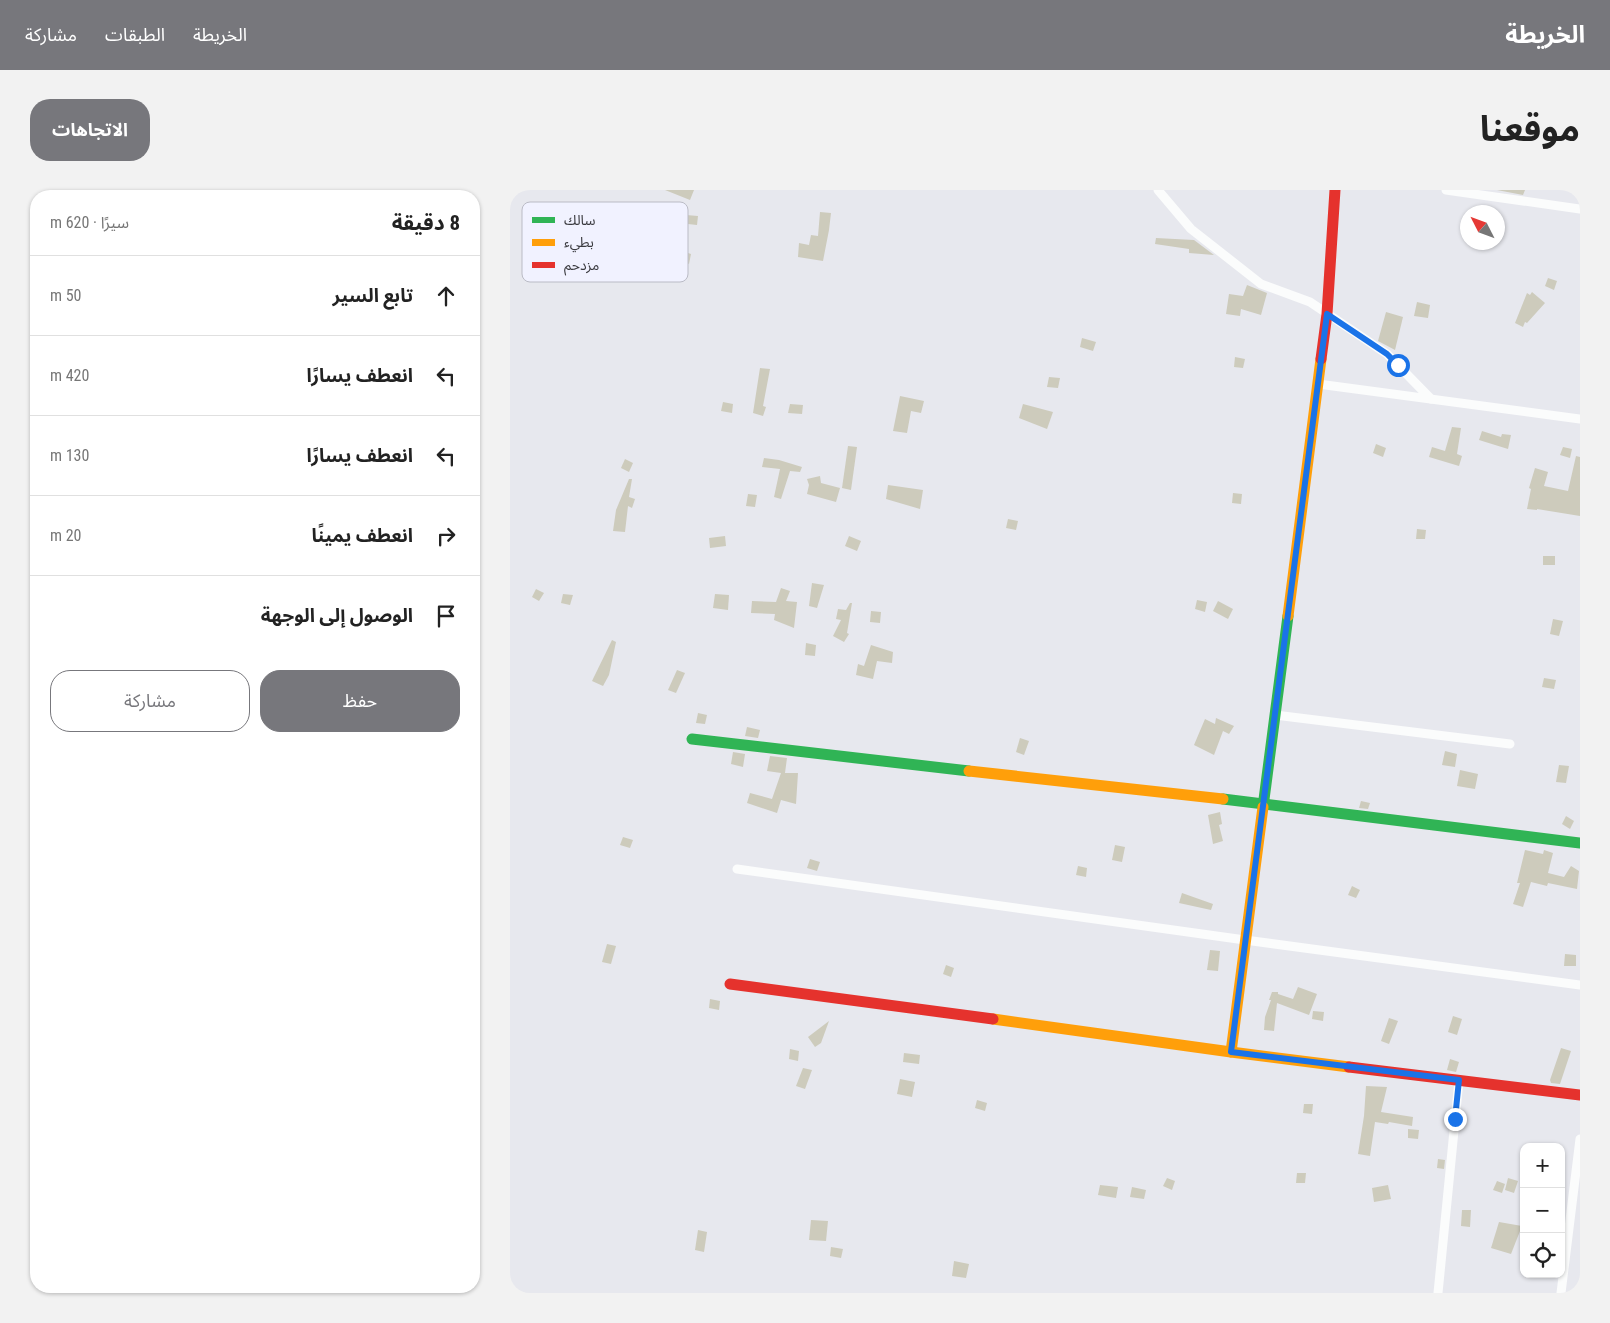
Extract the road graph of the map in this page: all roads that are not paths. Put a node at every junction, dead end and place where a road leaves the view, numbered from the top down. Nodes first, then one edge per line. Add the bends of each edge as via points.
1 (1158, 190) edge
2 (1335, 190) edge
3 (1446, 190) edge
4 (1580, 209) edge
5 (1327, 314) junction
6 (1318, 384) junction
7 (1431, 399) junction
8 (1580, 419) edge
9 (1275, 714) junction
10 (692, 739) dead end
11 (1510, 744) dead end
12 (1263, 804) junction
13 (1580, 843) edge
14 (737, 869) dead end
15 (1246, 940) junction
16 (730, 984) dead end
17 (1580, 985) edge
18 (1231, 1052) junction
19 (1459, 1080) junction
20 (1580, 1095) edge
21 (1580, 1139) edge
22 (1438, 1293) edge
23 (1561, 1293) edge

1 - 5 street via 1191,229 1261,284 1310,302
2 - 5 street
3 - 4 street
5 - 6 street
5 - 7 street via 1387,354
6 - 7 street
6 - 9 street
7 - 8 street
9 - 11 street
9 - 12 street
10 - 12 street
12 - 13 street
12 - 15 street
14 - 15 street
15 - 17 street
15 - 18 street
16 - 18 street
18 - 19 street
19 - 20 street
19 - 22 street
21 - 23 street

